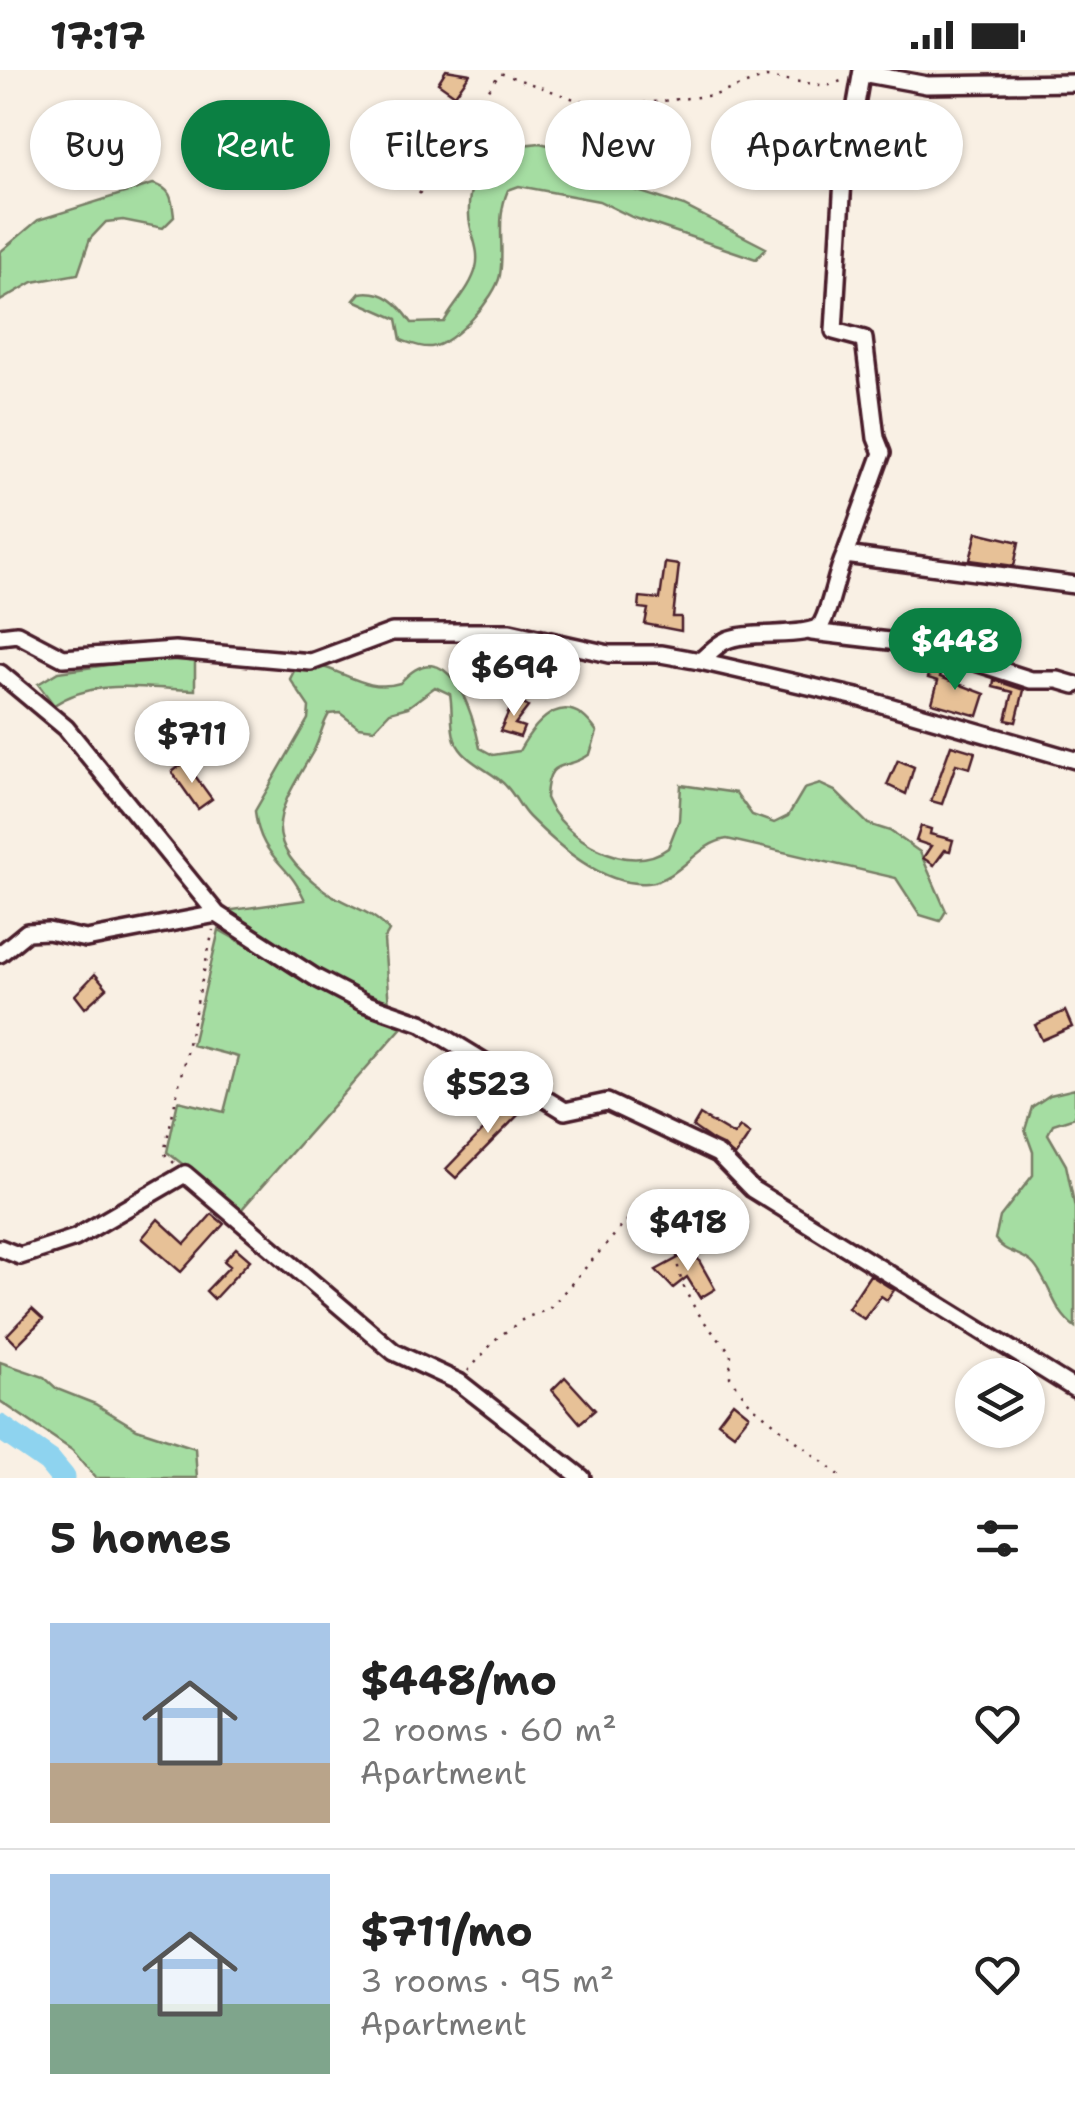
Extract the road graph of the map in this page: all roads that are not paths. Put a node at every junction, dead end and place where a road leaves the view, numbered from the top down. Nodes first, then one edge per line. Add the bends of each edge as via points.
1 (862, 72) edge
2 (1075, 83) edge
3 (845, 555) junction
4 (1075, 585) edge
5 (812, 632) junction
6 (0, 636) edge
7 (700, 661) junction
8 (0, 673) edge
9 (1075, 686) edge
10 (1075, 760) edge
11 (217, 914) junction
12 (0, 954) edge
13 (0, 1248) edge
14 (1075, 1389) edge
15 (582, 1478) edge

1 - 2 street via 927,85
1 - 3 street via 844,179 834,331 864,340 882,452
3 - 4 street
3 - 5 street via 822,624
5 - 7 street via 726,640
5 - 9 street via 923,645 1031,680
6 - 7 street via 18,634 63,658 176,650 312,662 392,632 510,632 609,654
7 - 10 street via 861,698
8 - 11 street via 66,728
11 - 12 street via 86,938 27,932
11 - 14 street via 265,949 364,1002 421,1023 565,1111 607,1102 718,1154 752,1190
13 - 15 street via 20,1256 75,1238 185,1174 394,1352 459,1382

